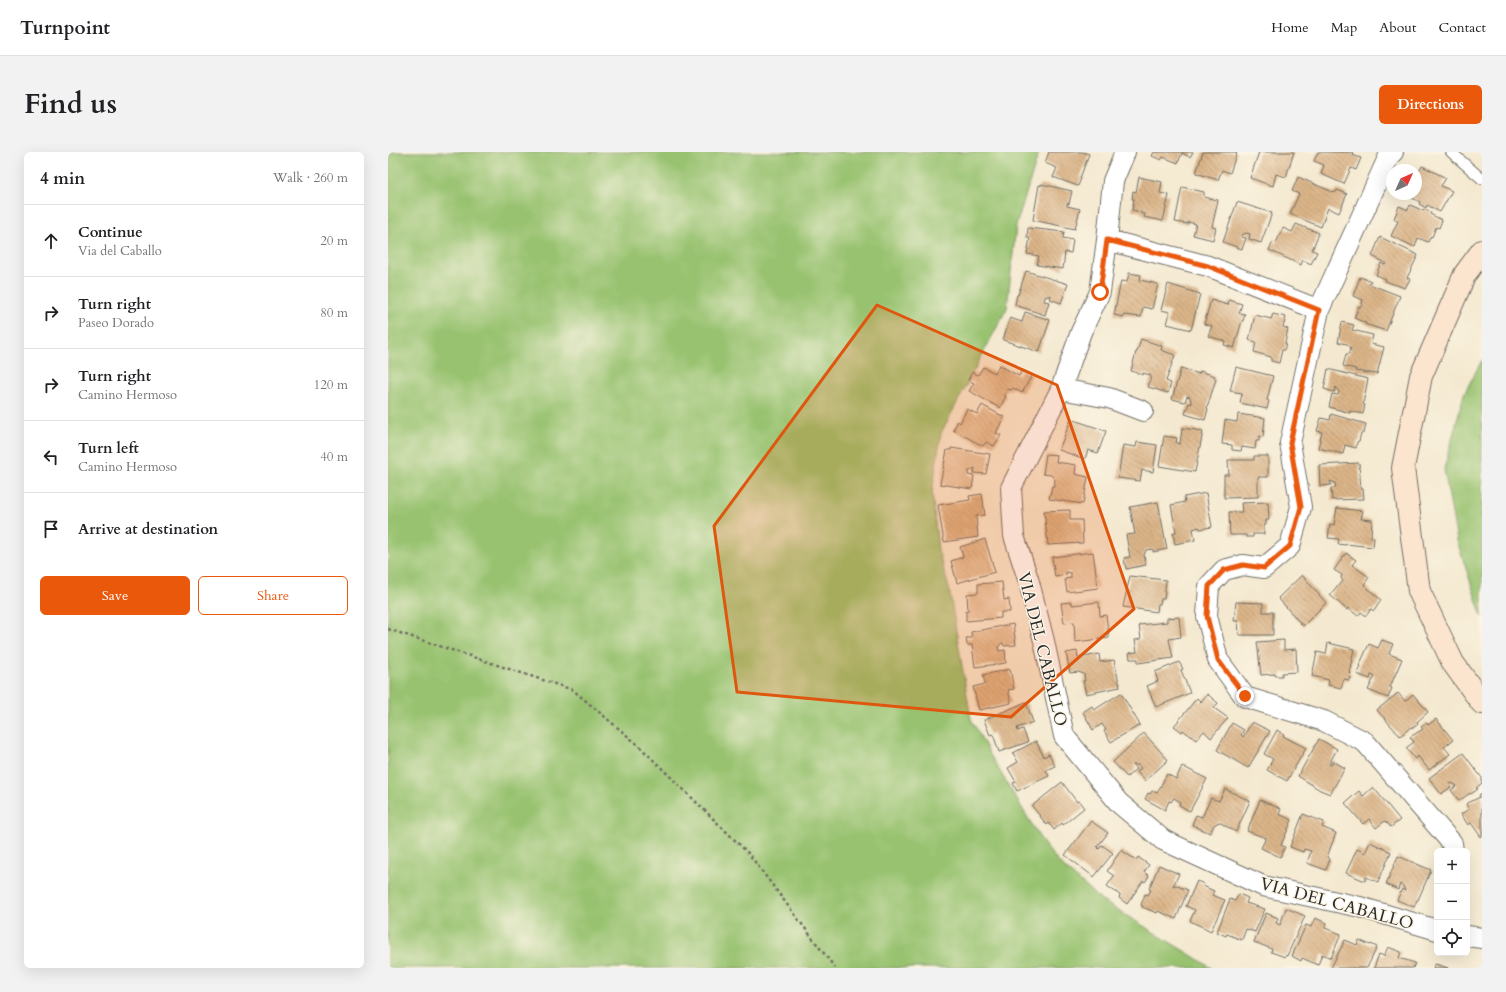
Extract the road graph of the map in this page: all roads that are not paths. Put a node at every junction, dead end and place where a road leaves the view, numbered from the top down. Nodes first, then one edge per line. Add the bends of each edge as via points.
1 (1125, 152) edge
2 (1393, 152) edge
3 (1451, 152) edge
4 (1482, 179) edge
5 (1107, 240) junction
6 (1482, 251) edge
7 (1319, 310) junction
8 (1061, 389) junction
9 (1143, 411) dead end
10 (1482, 703) edge
11 (1453, 848) edge
12 (1434, 929) edge
13 (1470, 936) edge
14 (1482, 938) edge

1 - 5 street, VIA DEL CABALLO via 1113,181
2 - 7 street
3 - 4 lane
5 - 7 street via 1208,266
5 - 8 street, VIA DEL CABALLO via 1100,292 1081,332
6 - 10 street via 1465,274 1421,376 1403,468 1418,591 1453,663
7 - 11 street via 1290,443 1301,507 1290,546 1264,568 1243,565 1224,570 1209,586 1207,616 1218,660 1245,696 1324,721 1365,742 1452,842
8 - 9 street via 1109,398
8 - 12 street, VIA DEL CABALLO via 1012,488 1014,536 1044,641 1064,736 1119,803 1164,840 1263,886 1360,906
13 - 14 street

